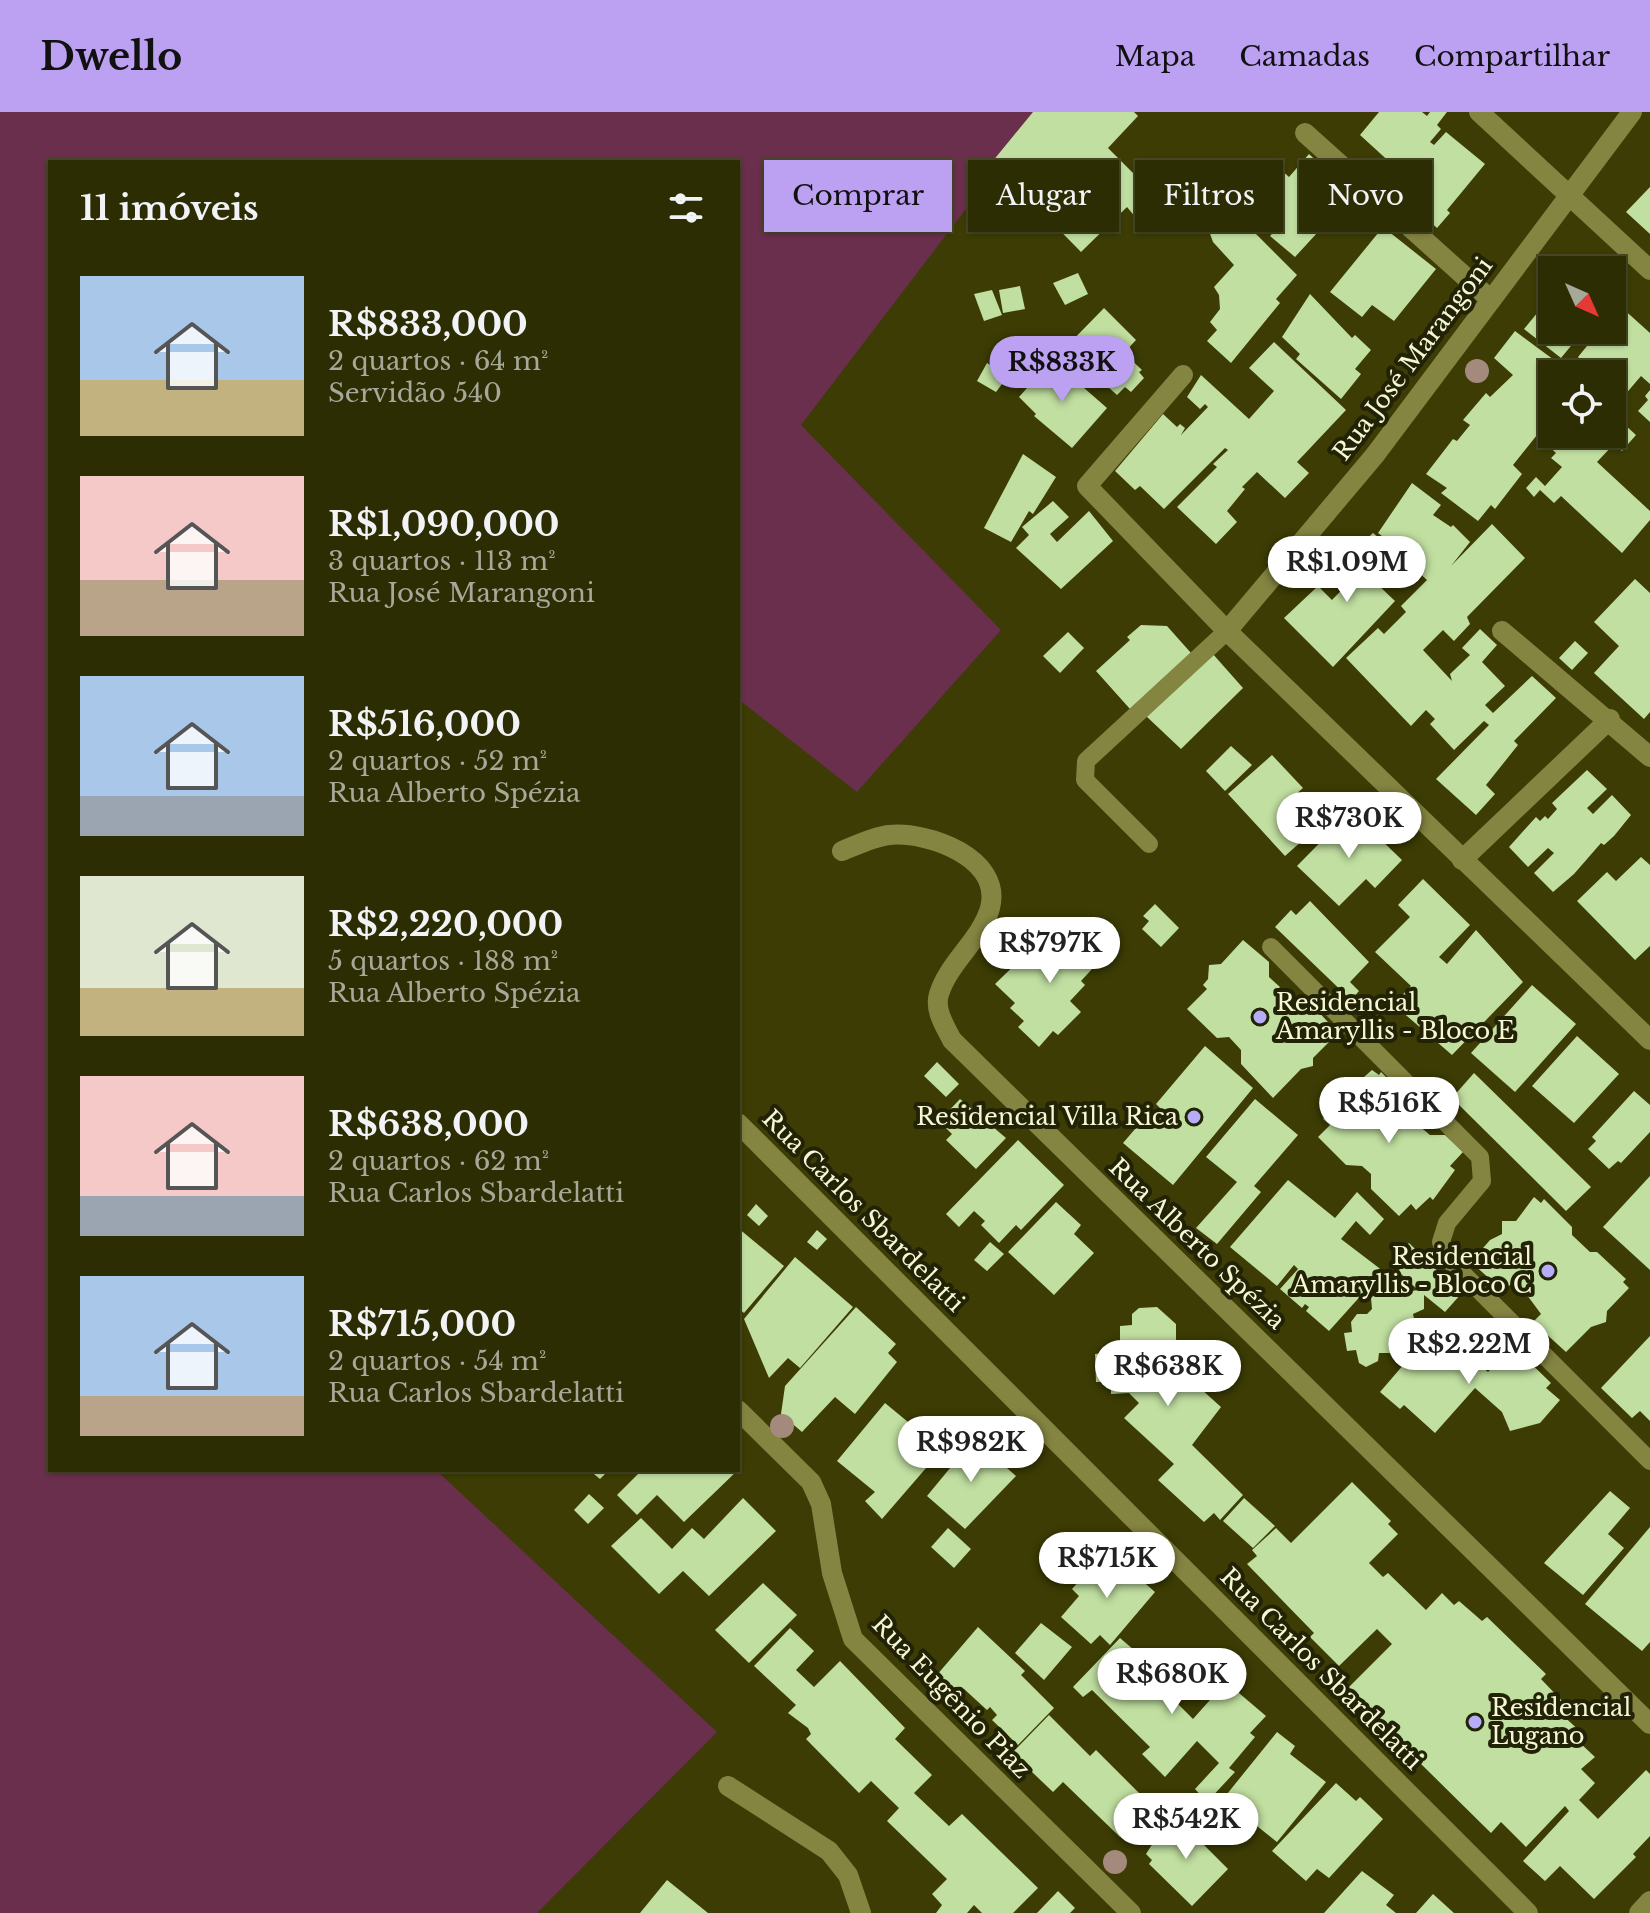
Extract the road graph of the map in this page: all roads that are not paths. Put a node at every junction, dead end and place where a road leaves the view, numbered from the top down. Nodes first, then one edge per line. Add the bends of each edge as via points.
1 (1479, 112) edge
2 (1632, 112) edge
3 (1305, 133) dead end
4 (1570, 194) junction
5 (1650, 270) edge
6 (1491, 300) junction
7 (1183, 375) dead end
8 (1227, 631) junction
9 (1502, 631) dead end
10 (1610, 719) junction
11 (1650, 757) edge
12 (1149, 844) dead end
13 (842, 851) dead end
14 (1462, 860) junction
15 (1271, 947) dead end
16 (1650, 1040) edge
17 (740, 1125) edge
18 (740, 1412) edge
19 (1650, 1461) edge
20 (1650, 1724) edge
21 (728, 1786) dead end
22 (1650, 1901) edge
23 (861, 1913) edge
24 (1131, 1913) edge
25 (1528, 1913) edge
26 (1639, 1913) edge

1 - 4 street
2 - 4 street, Rua José Marangoni
3 - 6 street
4 - 5 street
4 - 6 street, Rua José Marangoni
6 - 8 street, Rua José Marangoni via 1375,455
7 - 8 street via 1087,486
8 - 12 lane via 1086,761 1085,780
8 - 14 street
9 - 10 street
10 - 11 street
10 - 14 street
13 - 20 street, Rua Alberto Spézia via 889,835 918,836 977,864 991,886 990,908 938,996 940,1018 952,1040
14 - 16 street
15 - 19 lane via 1480,1157 1482,1181 1447,1223 1441,1242 1449,1260
17 - 25 street, Rua Carlos Sbardelatti
18 - 24 street, Rua Eugênio Piaz via 811,1482 853,1639
21 - 23 street via 829,1851 848,1875
22 - 26 street

